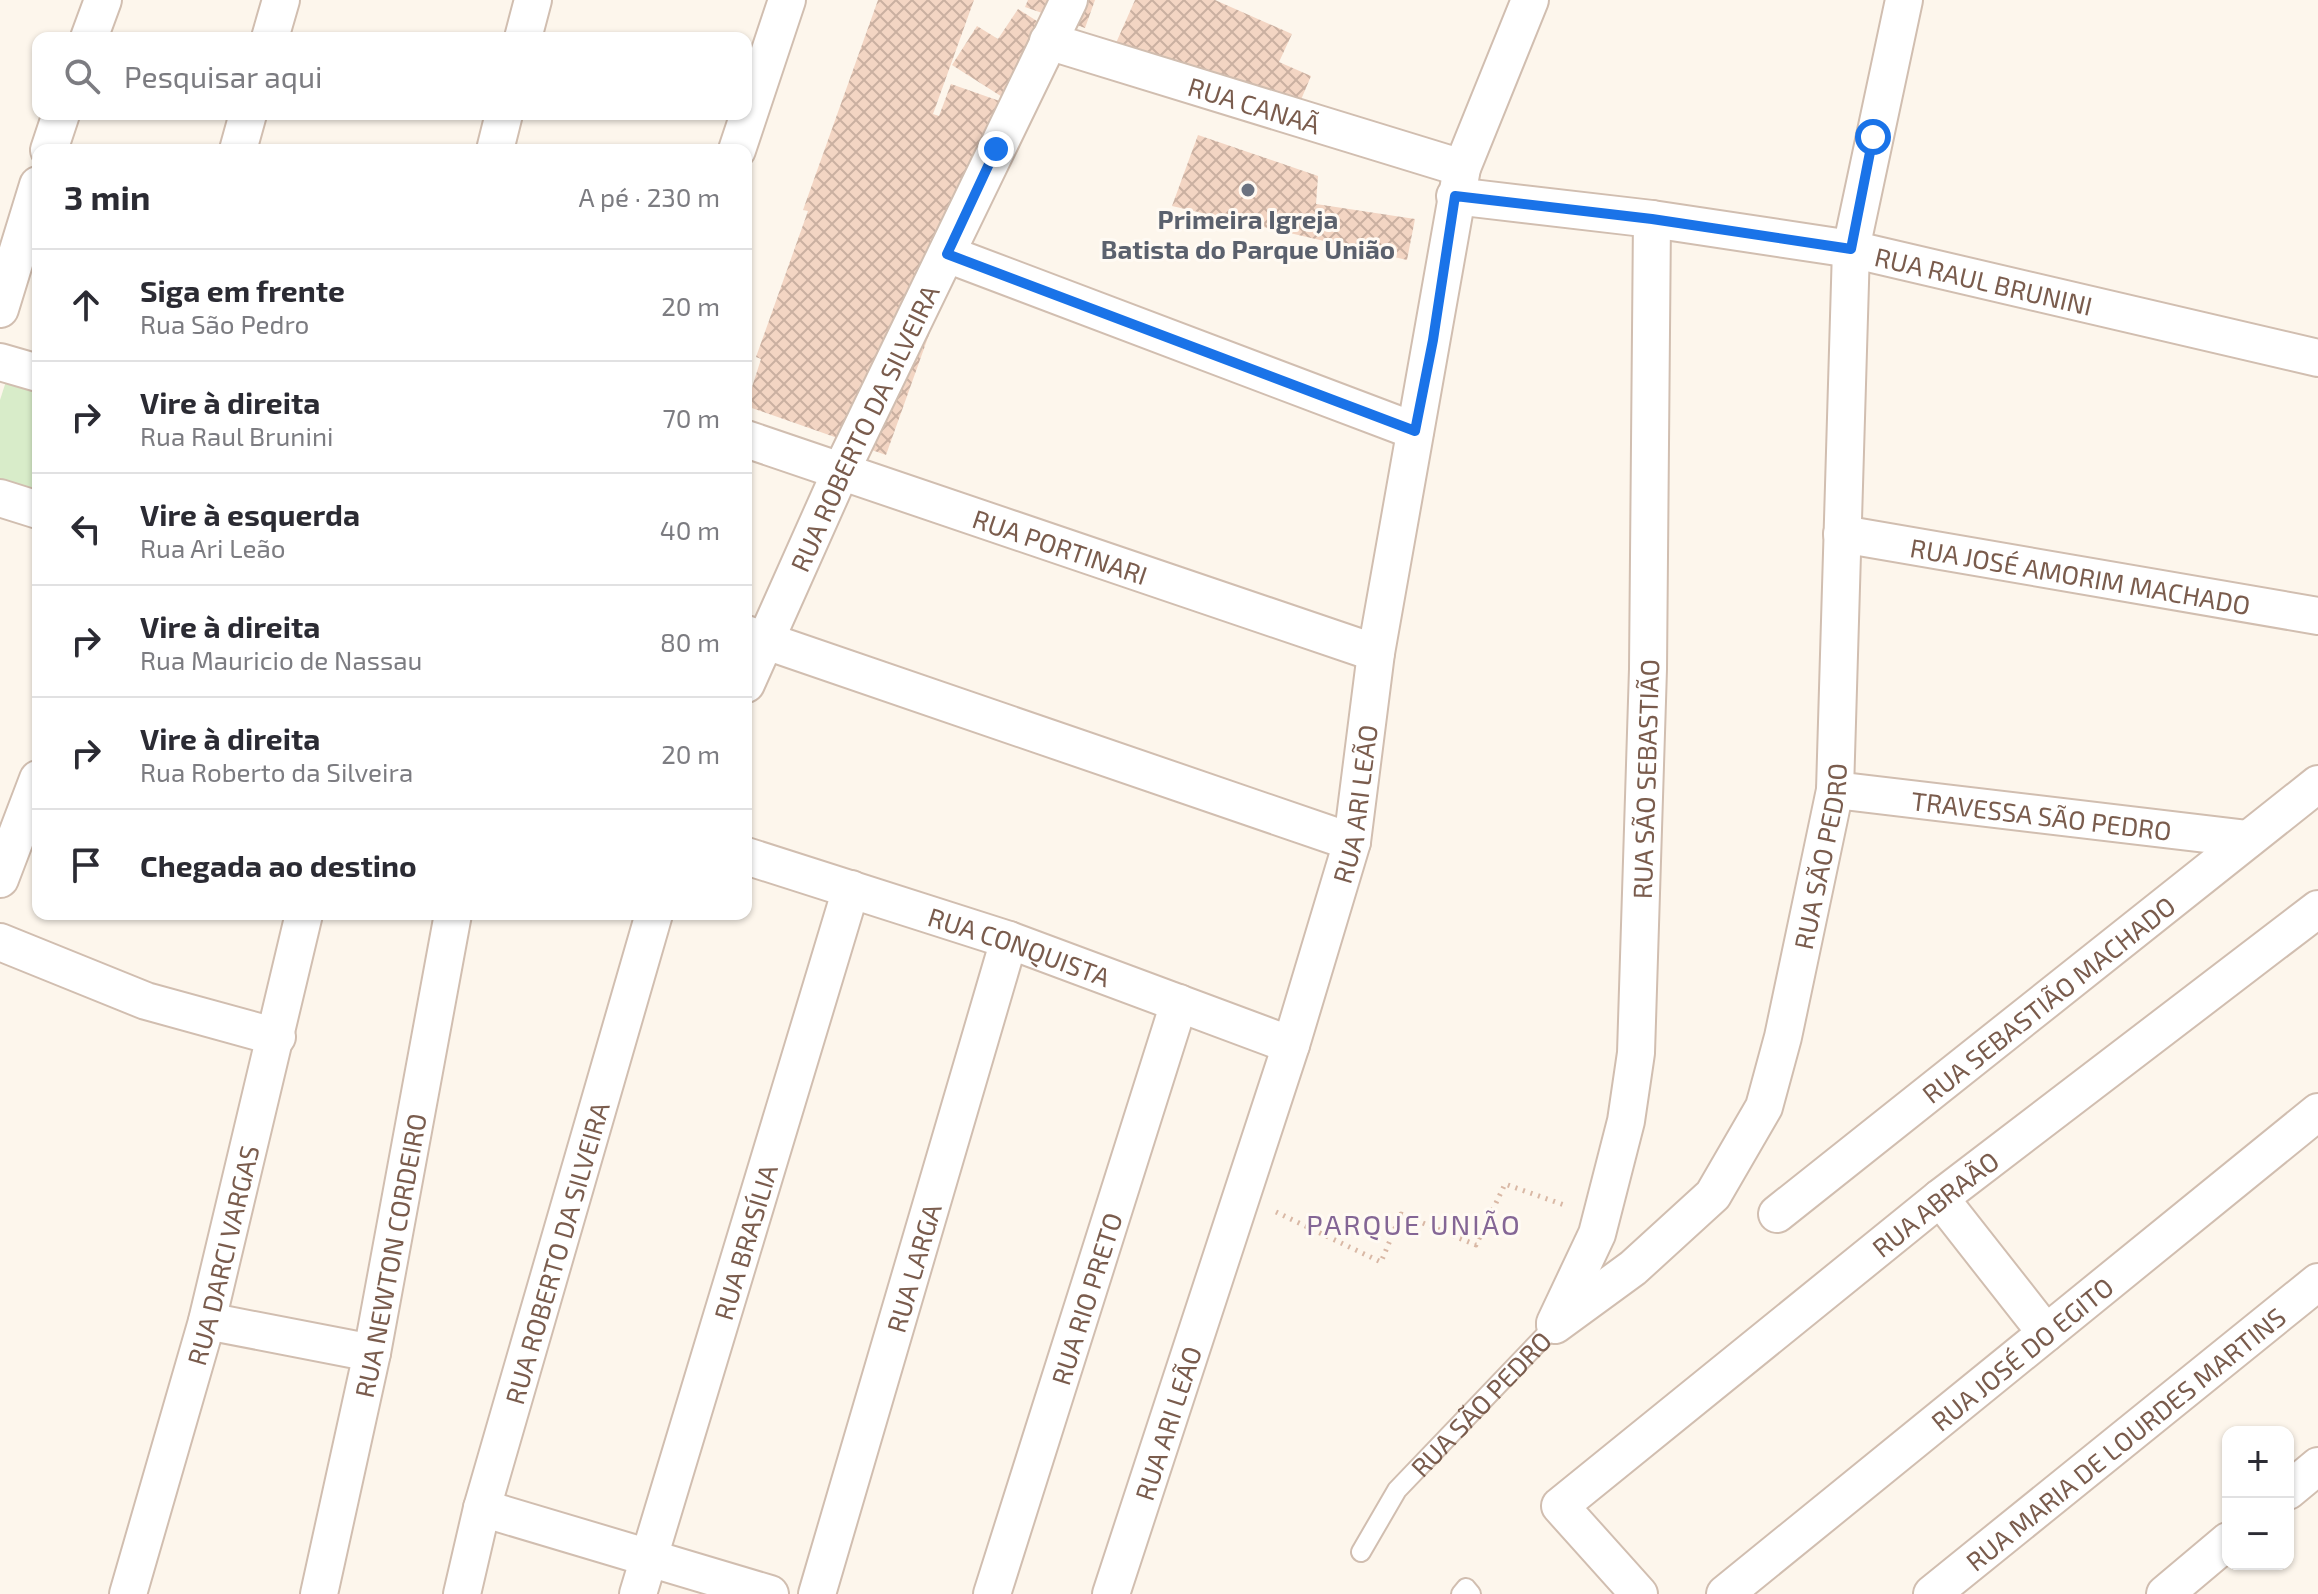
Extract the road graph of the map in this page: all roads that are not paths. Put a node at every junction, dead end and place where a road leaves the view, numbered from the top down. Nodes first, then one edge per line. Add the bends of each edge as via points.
1 (103, 0) edge
2 (281, 0) edge
3 (533, 0) edge
4 (787, 0) edge
5 (1069, 0) edge
6 (1530, 0) edge
7 (1904, 0) edge
8 (91, 32) edge
9 (272, 32) edge
10 (525, 32) edge
11 (1048, 41) junction
12 (752, 105) edge
13 (59, 120) edge
14 (246, 120) edge
15 (502, 120) edge
16 (747, 120) edge
17 (51, 144) edge
18 (240, 144) edge
19 (496, 144) edge
20 (739, 144) edge
21 (1458, 182) junction
22 (32, 205) edge
23 (1652, 219) junction
24 (1851, 249) junction
25 (947, 254) junction
26 (0, 309) edge
27 (2318, 358) edge
28 (0, 362) edge
29 (32, 371) edge
30 (1415, 431) junction
31 (752, 441) edge
32 (841, 471) junction
33 (0, 498) edge
34 (32, 508) edge
35 (1842, 534) junction
36 (2318, 616) edge
37 (756, 638) edge
38 (1376, 653) junction
39 (2318, 784) edge
40 (1835, 790) junction
41 (32, 795) edge
42 (2248, 839) junction
43 (1352, 842) junction
44 (752, 858) edge
45 (0, 879) edge
46 (851, 889) junction
47 (2318, 909) edge
48 (303, 920) edge
49 (452, 920) edge
50 (652, 920) edge
51 (1009, 940) junction
52 (0, 942) edge
53 (1179, 1003) junction
54 (277, 1037) junction
55 (1291, 1045) junction
56 (2318, 1112) edge
57 (1940, 1198) junction
58 (1777, 1214) dead end
59 (2318, 1282) edge
60 (207, 1321) junction
61 (1555, 1325) junction
62 (2046, 1333) junction
63 (372, 1353) junction
64 (2318, 1466) edge
65 (2294, 1486) edge
66 (482, 1508) junction
67 (2222, 1546) edge
68 (1361, 1552) dead end
69 (647, 1558) junction
70 (128, 1594) edge
71 (319, 1594) edge
72 (462, 1594) edge
73 (638, 1594) edge
74 (770, 1594) edge
75 (817, 1594) edge
76 (992, 1594) edge
77 (1111, 1594) edge
78 (1639, 1594) edge
79 (1725, 1594) edge
80 (1932, 1594) edge
81 (2165, 1594) edge

1 - 8 street
2 - 9 street
3 - 10 street
4 - 12 street
5 - 11 street, RUA ROBERTO DA SILVEIRA
6 - 21 street, RUA ARI LEÃO
7 - 24 street, RUA SÃO PEDRO
11 - 21 street, RUA CANAÃ
11 - 25 street, RUA ROBERTO DA SILVEIRA
13 - 17 street
14 - 18 street
15 - 19 street
16 - 20 street
21 - 23 street, RUA RAUL BRUNINI
21 - 30 street, RUA ARI LEÃO
22 - 26 street
23 - 24 street, RUA RAUL BRUNINI
23 - 61 street, RUA SÃO SEBASTIÃO via 1648,669 1636,1053 1602,1218
24 - 27 street, RUA RAUL BRUNINI
24 - 35 street, RUA SÃO PEDRO
25 - 30 street
25 - 32 street, RUA ROBERTO DA SILVEIRA
28 - 29 street
30 - 38 street, RUA ARI LEÃO
31 - 32 street, RUA PORTINARI
32 - 37 street, RUA ROBERTO DA SILVEIRA
32 - 38 street, RUA PORTINARI
33 - 34 street
35 - 36 street, RUA JOSÉ AMORIM MACHADO
35 - 40 street, RUA SÃO PEDRO
37 - 43 street
38 - 43 street, RUA ARI LEÃO
39 - 42 street, RUA SEBASTIÃO MACHADO
40 - 42 street, TRAVESSA SÃO PEDRO
40 - 61 street, RUA SÃO PEDRO via 1783,1037 1764,1107 1741,1151 1713,1195 1672,1236
41 - 45 street
42 - 58 street, RUA SEBASTIÃO MACHADO
43 - 55 street, RUA ARI LEÃO
44 - 46 street, RUA CONQUISTA
46 - 51 street, RUA CONQUISTA
46 - 69 street, RUA BRASÍLIA
47 - 57 street, RUA ABRAÃO
48 - 54 street, RUA DARCI VARGAS
49 - 63 street, RUA NEWTON CORDEIRO
50 - 66 street, RUA ROBERTO DA SILVEIRA
51 - 53 street, RUA CONQUISTA
51 - 75 street, RUA LARGA
52 - 54 street via 146,1001
53 - 55 street, RUA CONQUISTA
53 - 76 street, RUA RIO PRETO
54 - 60 street, RUA DARCI VARGAS
55 - 77 street, RUA ARI LEÃO
56 - 62 street, RUA JOSÉ DO EGITO
57 - 62 street
57 - 78 street, RUA ABRAÃO via 1560,1506
59 - 80 street, RUA MARIA DE LOURDES MARTINS
60 - 63 street
60 - 70 street, RUA DARCI VARGAS
61 - 68 lane, RUA SÃO PEDRO via 1397,1490
62 - 79 street, RUA JOSÉ DO EGITO
63 - 71 street, RUA NEWTON CORDEIRO
64 - 65 street
66 - 69 street
66 - 72 street, RUA ROBERTO DA SILVEIRA
67 - 81 street
69 - 73 street, RUA BRASÍLIA
69 - 74 street

